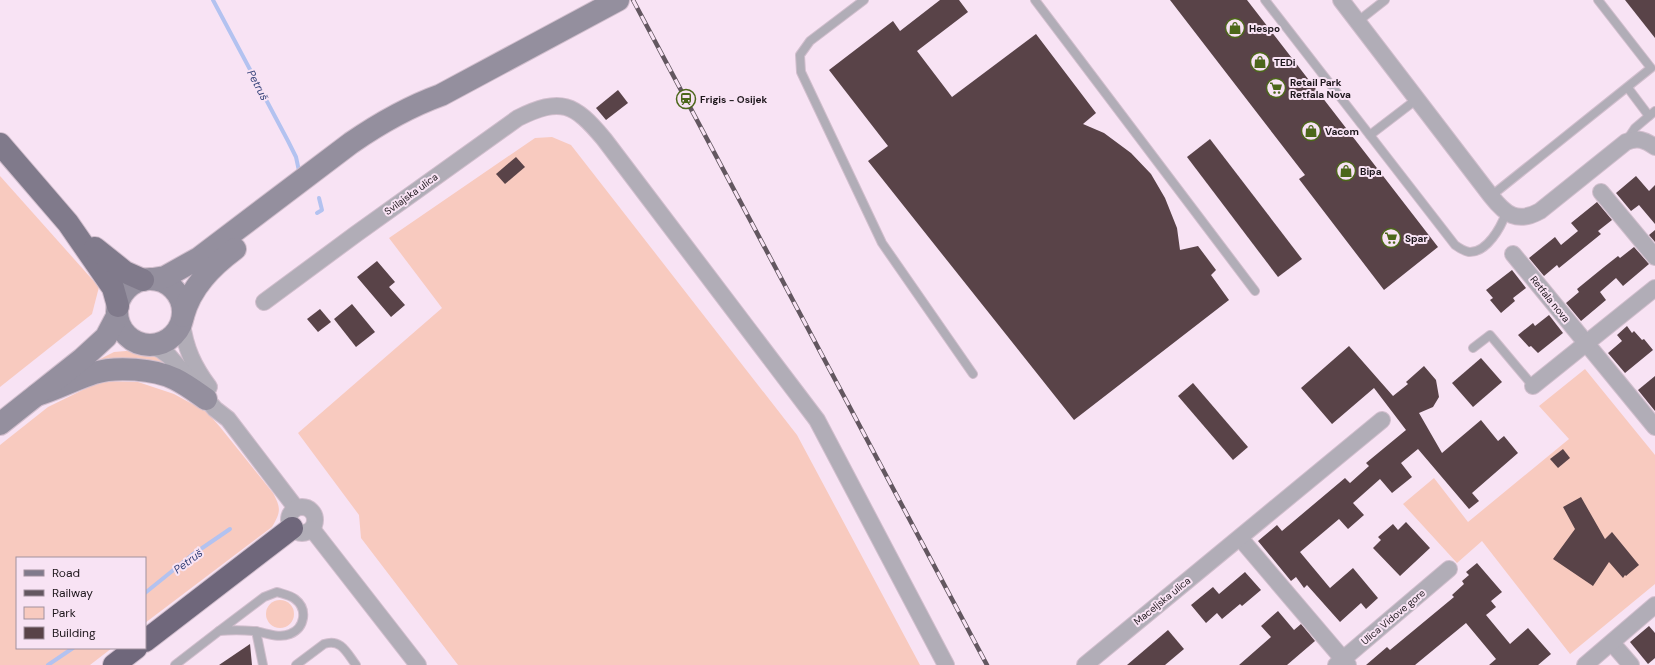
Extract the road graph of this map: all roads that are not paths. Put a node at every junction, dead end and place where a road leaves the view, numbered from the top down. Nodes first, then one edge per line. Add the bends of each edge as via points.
1 (618, 0) edge
2 (864, 0) edge
3 (1035, 0) edge
4 (1265, 0) edge
5 (1341, 0) edge
6 (1385, 0) edge
7 (1598, 0) edge
8 (1357, 22) junction
9 (1628, 88) junction
10 (440, 95) junction
11 (1417, 99) junction
12 (1652, 113) edge
13 (1370, 135) junction
14 (1626, 142) junction
15 (0, 144) edge
16 (1655, 147) edge
17 (1601, 192) dead end
18 (1491, 196) junction
19 (1506, 213) junction
20 (68, 223) junction
21 (1513, 254) dead end
22 (1655, 257) edge
23 (148, 280) junction
24 (1655, 288) edge
25 (1255, 292) dead end
26 (264, 302) dead end
27 (117, 311) junction
28 (183, 320) junction
29 (1586, 343) junction
30 (142, 344) junction
31 (1473, 348) dead end
32 (82, 359) junction
33 (973, 374) dead end
34 (1533, 386) joint
35 (37, 395) junction
36 (206, 399) junction
37 (228, 419) junction
38 (1382, 420) dead end
39 (0, 424) edge
40 (1655, 426) edge
41 (300, 522) junction
42 (1240, 538) junction
43 (1449, 569) dead end
44 (1655, 605) edge
45 (219, 631) junction
46 (256, 631) junction
47 (146, 640) edge
48 (1612, 643) junction
49 (135, 649) edge
50 (1342, 663) edge
51 (114, 665) edge
52 (175, 665) edge
53 (263, 665) edge
54 (296, 665) edge
55 (356, 665) edge
56 (418, 665) edge
57 (946, 665) edge
58 (1085, 665) edge
59 (1585, 665) edge
60 (1630, 665) edge

1 - 10 main road
2 - 33 lane via 810,41 800,55 801,72 882,243
3 - 25 lane
4 - 13 lane
5 - 8 street
6 - 8 lane
7 - 9 lane via 1651,68
8 - 11 street
9 - 12 lane
9 - 18 lane
10 - 23 main road via 415,104 376,126 199,258 166,277
10 - 28 main road via 408,122 222,258 212,267 187,302
11 - 13 lane
11 - 18 street
12 - 14 lane via 1635,128
13 - 19 lane via 1455,245 1463,250 1470,252 1490,241
14 - 16 street via 1639,139
14 - 19 street via 1540,211 1533,215 1515,217
15 - 20 main road
17 - 22 street
18 - 19 street
20 - 23 main road via 114,265
20 - 27 main road via 113,288
21 - 29 street, Retfala nova
23 - 27 main road via 133,284 126,290 120,298
23 - 28 main road via 164,282 174,289 180,298
24 - 29 street
26 - 57 street, Svilajska ulica via 518,118 549,105 566,106 579,112 604,139 818,420
27 - 30 main road via 120,326 126,335
27 - 32 main road via 106,336
28 - 30 main road via 177,332 164,343
28 - 37 street via 186,347 193,364
29 - 34 street
29 - 40 street, Retfala nova
30 - 32 main road via 115,343
30 - 36 street via 161,350 169,356
31 - 34 lane via 1490,335
32 - 35 main road
35 - 36 main road via 95,372 125,370 164,375
35 - 39 main road
36 - 37 street
37 - 41 street
38 - 42 street, Maceljska ulica
41 - 47 highway
41 - 56 street
42 - 50 street
42 - 58 street, Maceljska ulica
43 - 50 street, Ulica Vidove gore
44 - 48 street
45 - 46 lane
45 - 46 lane via 264,597 277,592 295,599 301,607 304,615 301,625 289,634 282,636
45 - 52 lane
46 - 53 lane
48 - 59 street
48 - 60 street
49 - 51 highway
54 - 55 lane via 329,642 341,645

